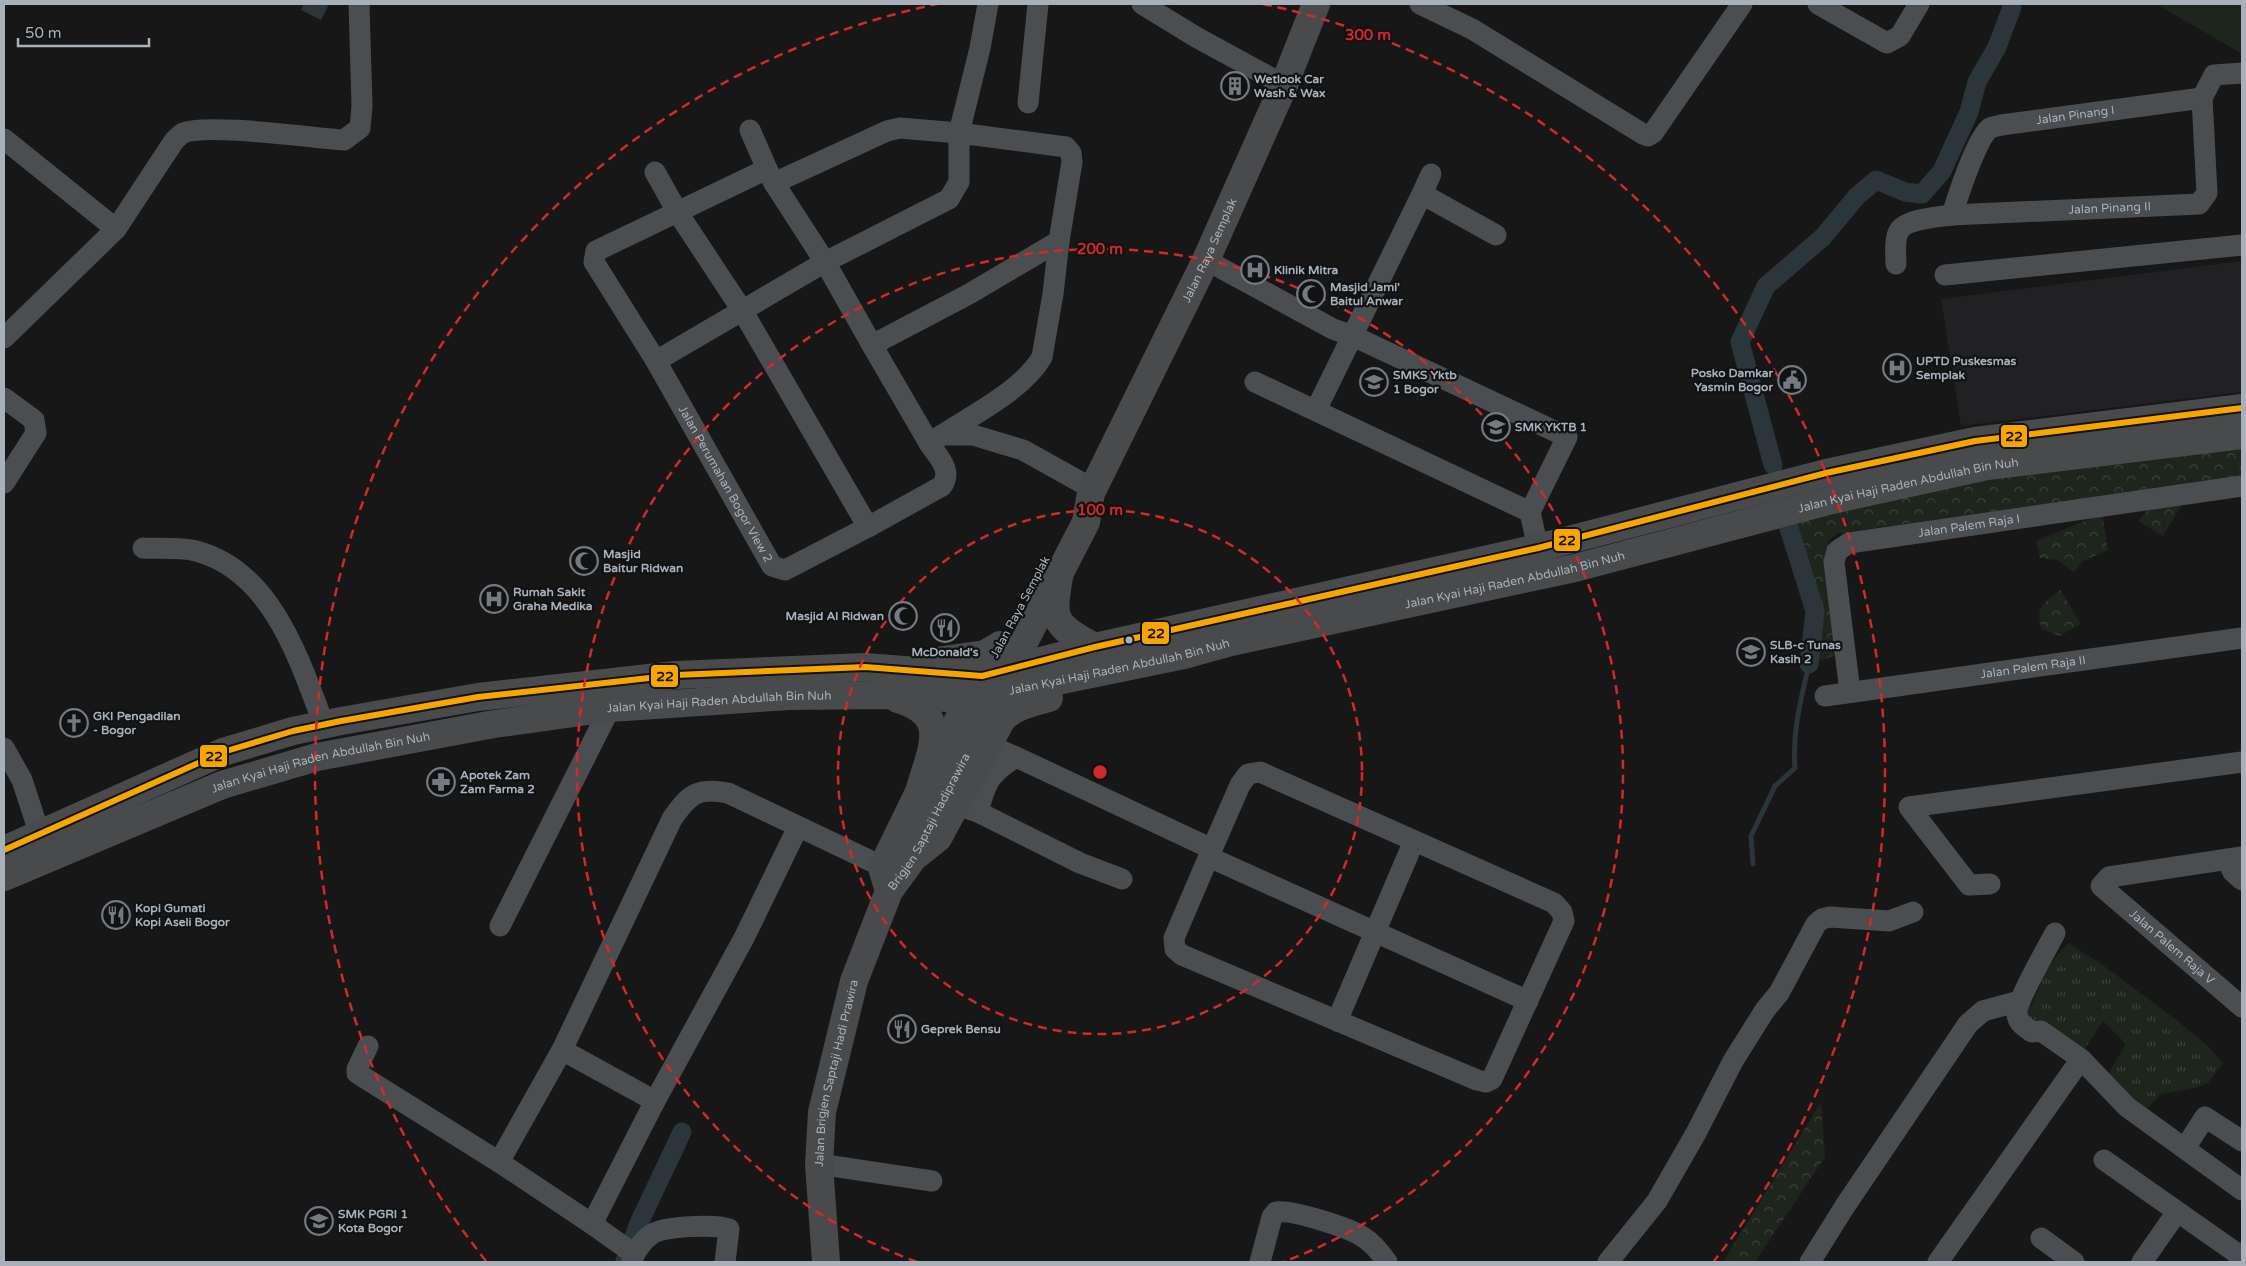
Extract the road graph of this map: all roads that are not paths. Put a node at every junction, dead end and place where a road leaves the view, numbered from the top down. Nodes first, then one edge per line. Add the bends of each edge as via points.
1 (359, 4) edge
2 (988, 4) edge
3 (1038, 4) edge
4 (1142, 4) edge
5 (1316, 4) edge
6 (1420, 4) edge
7 (1742, 4) edge
8 (1818, 4) edge
9 (1919, 4) edge
10 (2242, 73) edge
11 (1284, 85) junction
12 (2202, 98) junction
13 (1028, 103) dead end
14 (750, 130) dead end
15 (959, 133) junction
16 (4, 139) edge
17 (655, 172) dead end
18 (1431, 174) dead end
19 (771, 176) junction
20 (1422, 194) junction
21 (678, 213) junction
22 (1952, 215) junction
23 (116, 229) junction
24 (1496, 235) dead end
25 (1059, 241) junction
26 (2242, 245) edge
27 (1206, 260) junction
28 (825, 262) junction
29 (1896, 264) dead end
30 (1945, 275) dead end
31 (742, 310) junction
32 (1353, 336) junction
33 (4, 338) edge
34 (872, 345) junction
35 (656, 361) junction
36 (1255, 382) dead end
37 (4, 398) edge
38 (2242, 408) edge
39 (1316, 410) junction
40 (2242, 435) edge
41 (935, 439) junction
42 (1826, 473) junction
43 (5, 479) edge
44 (2242, 486) edge
45 (1092, 491) junction
46 (1832, 500) junction
47 (1530, 512) junction
48 (868, 527) junction
49 (143, 548) dead end
50 (1538, 548) junction
51 (1060, 571) junction
52 (2242, 638) edge
53 (1095, 647) junction
54 (1184, 655) junction
55 (1005, 657) junction
56 (865, 667) junction
57 (983, 689) junction
58 (1850, 692) junction
59 (882, 695) junction
60 (1825, 696) dead end
61 (610, 708) junction
62 (324, 725) junction
63 (981, 742) junction
64 (4, 748) edge
65 (1016, 756) junction
66 (2242, 762) edge
67 (919, 792) junction
68 (968, 808) junction
69 (798, 827) junction
70 (40, 835) junction
71 (1414, 841) junction
72 (4, 850) edge
73 (1210, 853) junction
74 (2235, 858) edge
75 (896, 873) junction
76 (4, 877) edge
77 (1122, 879) dead end
78 (2242, 880) edge
79 (1990, 884) dead end
80 (1912, 912) dead end
81 (500, 926) dead end
82 (1374, 931) junction
83 (2055, 933) dead end
84 (1528, 1001) junction
85 (2020, 1001) junction
86 (2242, 1007) edge
87 (1336, 1021) junction
88 (368, 1046) dead end
89 (562, 1050) junction
90 (2081, 1059) junction
91 (655, 1101) junction
92 (2242, 1141) edge
93 (2185, 1148) junction
94 (2104, 1160) dead end
95 (499, 1162) junction
96 (819, 1164) junction
97 (932, 1182) dead end
98 (2242, 1190) edge
99 (2177, 1212) junction
100 (592, 1224) junction
101 (2041, 1238) dead end
102 (631, 1254) edge
103 (2242, 1257) edge
104 (725, 1262) edge
105 (826, 1262) edge
106 (1260, 1262) edge
107 (1388, 1262) edge
108 (1608, 1262) edge
109 (1810, 1262) edge
110 (1938, 1262) edge
111 (2074, 1262) edge
112 (2142, 1262) edge

1 - 23 street via 360,128 344,140 224,130 183,133 174,141
2 - 15 street
3 - 13 street
4 - 11 street
5 - 11 main road, Jalan Raya Semplak
6 - 7 street via 1472,29 1648,136
8 - 9 street via 1887,43 1900,36
10 - 12 street via 2214,75
11 - 27 main road, Jalan Raya Semplak
12 - 22 street, Jalan Pinang I via 1990,128 1980,142
12 - 22 street, Jalan Pinang II via 2207,193 2199,204
14 - 19 street
15 - 19 street, Jalan Perumahan Bogor View 2 via 900,128
15 - 25 street, Jalan Perumahan Bogor View 2 via 1066,147 1072,162
15 - 28 street via 959,182 949,199
16 - 23 street
17 - 21 street
18 - 20 street
19 - 21 street, Jalan Perumahan Bogor View 2
19 - 28 street, Jalan Perumahan Bogor View 2
20 - 24 street
20 - 32 street
21 - 31 street
21 - 35 street, Jalan Perumahan Bogor View 2 via 596,250 594,254 594,262
22 - 29 street, Jalan Pinang II via 1905,225 1897,234
23 - 33 street
25 - 34 street via 969,294
25 - 41 street, Jalan Perumahan Bogor View 2 via 1053,294 1038,364 1012,389
26 - 30 street
27 - 32 street via 1333,329
27 - 45 main road, Jalan Raya Semplak
28 - 31 street
28 - 34 street, Jalan Perumahan Bogor View 2
31 - 35 street
31 - 48 street
32 - 39 street
32 - 47 street via 1567,437
34 - 41 street, Jalan Perumahan Bogor View 2
35 - 48 street, Jalan Perumahan Bogor View 2 via 772,566 785,570
36 - 39 street
37 - 43 street via 34,420 36,433
38 - 42 main road, Jalan Kyai Haji Raden Abdullah Bin Nuh via 1975,441
39 - 47 street
40 - 46 main road, Jalan Kyai Haji Raden Abdullah Bin Nuh via 1987,466
41 - 45 street via 973,435 1023,450
41 - 48 street, Jalan Perumahan Bogor View 2 via 948,472 942,486
42 - 46 main road
42 - 50 main road, Jalan Kyai Haji Raden Abdullah Bin Nuh
44 - 58 street, Jalan Palem Raja I via 1849,543 1837,551 1834,562
45 - 51 main road, Jalan Raya Semplak via 1086,522
45 - 55 main road, Jalan Raya Semplak via 1069,514
46 - 54 main road, Jalan Kyai Haji Raden Abdullah Bin Nuh via 1575,568
47 - 50 street
49 - 62 street via 195,551 229,565 262,596 295,649
50 - 53 main road, Jalan Kyai Haji Raden Abdullah Bin Nuh
51 - 53 main road via 1055,616 1064,628
51 - 55 main road, Jalan Raya Semplak
52 - 58 street, Jalan Palem Raja II
53 - 55 main road, Jalan Kyai Haji Raden Abdullah Bin Nuh
54 - 57 main road, Jalan Kyai Haji Raden Abdullah Bin Nuh
54 - 63 main road via 1138,675 1024,704 1009,712
55 - 56 main road via 984,654
55 - 57 main road, Jalan Kyai Haji Raden Abdullah Bin Nuh
56 - 57 main road, Jalan Kyai Haji Raden Abdullah Bin Nuh
56 - 62 main road, Jalan Kyai Haji Raden Abdullah Bin Nuh via 676,675 478,697
57 - 59 main road, Jalan Kyai Haji Raden Abdullah Bin Nuh
57 - 63 main road, Brigjen Saptaji Hadiprawira
57 - 67 main road, Brigjen Saptaji Hadiprawira
58 - 60 street, Jalan Palem Raja II
59 - 61 main road, Jalan Kyai Haji Raden Abdullah Bin Nuh via 789,696
59 - 67 main road via 914,704 932,720 934,736
61 - 76 main road, Jalan Kyai Haji Raden Abdullah Bin Nuh via 494,724 317,757 222,785
61 - 81 street
62 - 70 main road, Jalan Kyai Haji Raden Abdullah Bin Nuh via 223,752
63 - 65 street
63 - 68 main road
63 - 75 main road, Brigjen Saptaji Hadiprawira
64 - 70 street via 22,780
65 - 68 street via 998,768
65 - 73 street
66 - 79 street via 1909,807 1969,885
67 - 75 main road, Brigjen Saptaji Hadiprawira
68 - 75 main road
68 - 77 street via 1080,864
69 - 75 street
69 - 89 street via 728,793 700,791 689,798 672,819
69 - 91 street via 744,938
70 - 72 main road, Jalan Kyai Haji Raden Abdullah Bin Nuh
71 - 73 street via 1260,772 1248,774 1240,785
71 - 82 street
71 - 84 street via 1554,903 1562,912 1564,921
73 - 82 street
73 - 87 street via 1174,938 1175,949 1182,955
74 - 78 street via 2233,872
74 - 86 street, Jalan Palem Raja V via 2109,877 2100,886
75 - 96 main road, Jalan Brigjen Saptaji Hadi Prawira via 852,990 822,1112
80 - 108 street via 1889,921 1830,917 1816,924 1779,993 1733,1061 1657,1201
82 - 84 street
82 - 87 street
83 - 85 street
84 - 87 street via 1496,1072 1486,1082
85 - 90 street via 2016,1013 2019,1022 2032,1032 2041,1031
85 - 109 street via 1983,1011 1968,1024
88 - 95 street via 357,1073
89 - 91 street
89 - 95 street
90 - 93 street via 2127,1107
90 - 110 street
91 - 100 street
92 - 93 street via 2206,1117
93 - 98 street
94 - 99 street
95 - 100 street
96 - 97 street
96 - 105 main road, Jalan Brigjen Saptaji Hadi Prawira
99 - 103 street
99 - 112 street
100 - 102 street
101 - 111 street
102 - 104 street via 653,1233 700,1226 725,1228 729,1229 730,1235
106 - 107 street via 1272,1218 1283,1210 1361,1235

